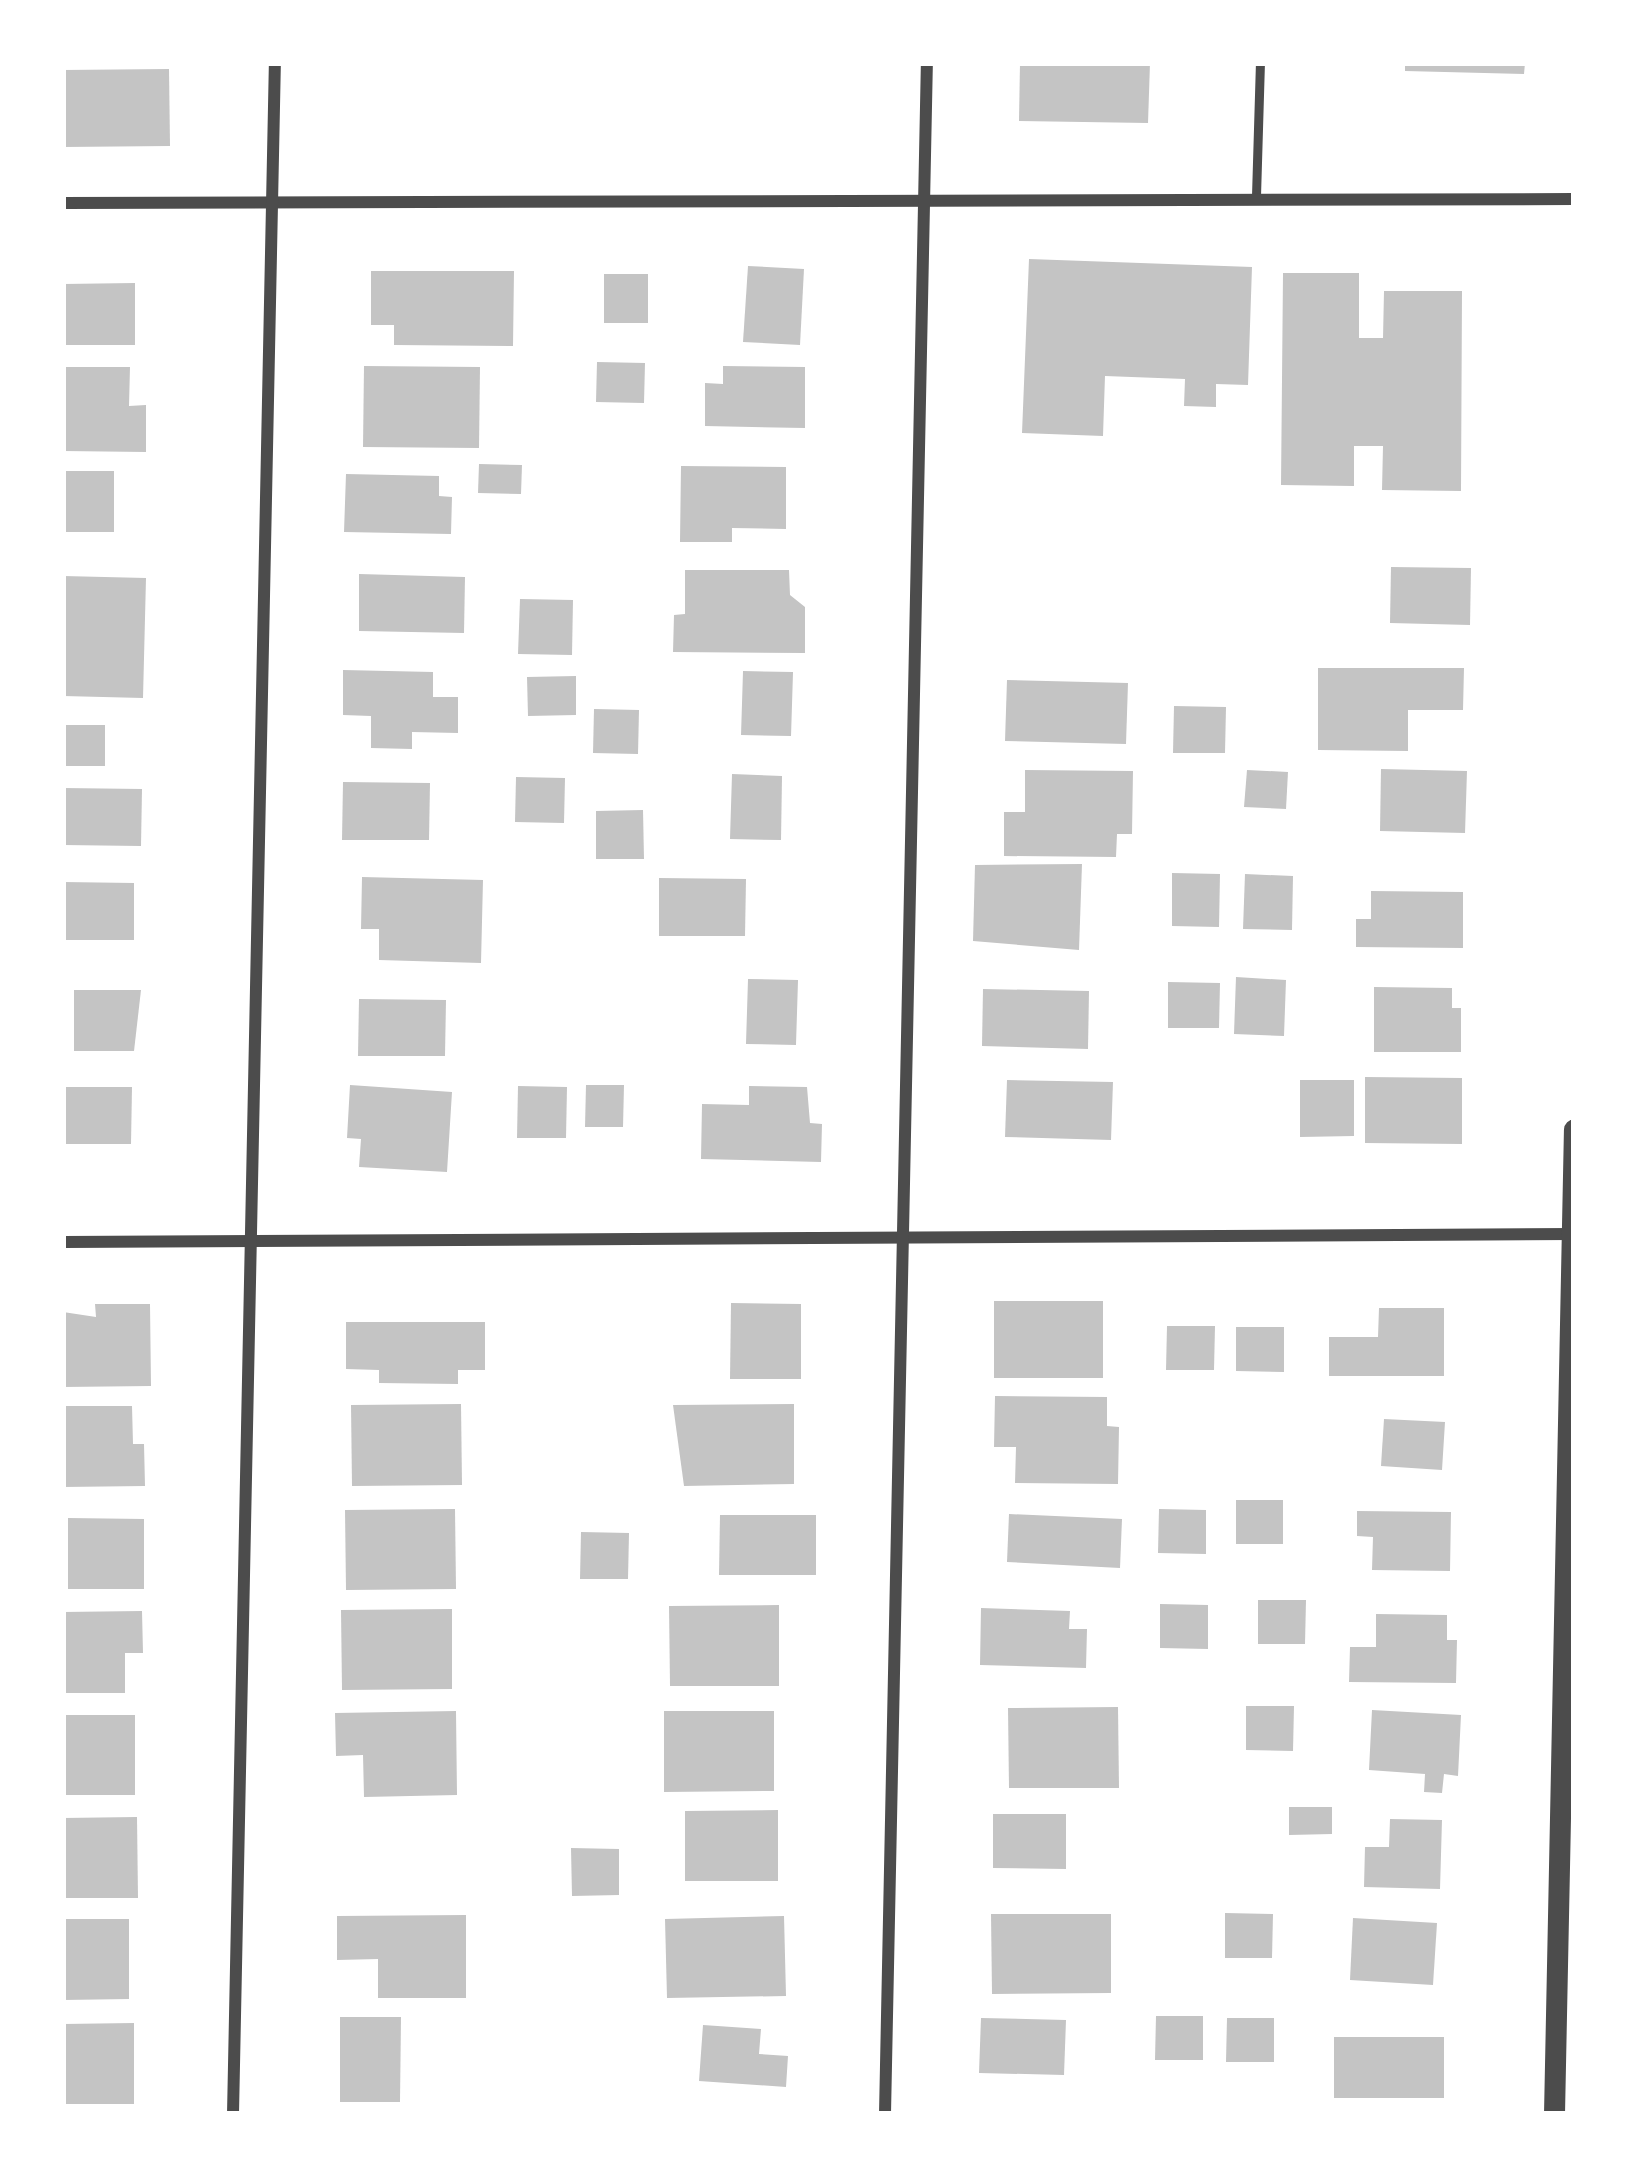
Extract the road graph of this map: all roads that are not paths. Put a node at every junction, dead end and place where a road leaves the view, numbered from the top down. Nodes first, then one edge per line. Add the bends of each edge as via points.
1 (275, 63) edge
2 (927, 63) edge
3 (1260, 63) edge
4 (1256, 196) junction
5 (924, 198) junction
6 (1574, 199) edge
7 (63, 202) edge
8 (272, 202) junction
9 (1574, 1129) edge
10 (1573, 1234) edge
11 (903, 1238) junction
12 (250, 1240) junction
13 (63, 1242) edge
14 (233, 2114) edge
15 (885, 2114) edge
16 (1554, 2114) edge

1 - 8 street
2 - 5 street
3 - 4 lane
4 - 5 street
4 - 6 street
5 - 8 street
5 - 11 street
7 - 8 street
8 - 12 street
9 - 10 street
10 - 11 street
10 - 16 street
11 - 12 street
11 - 15 street
12 - 13 street
12 - 14 street

